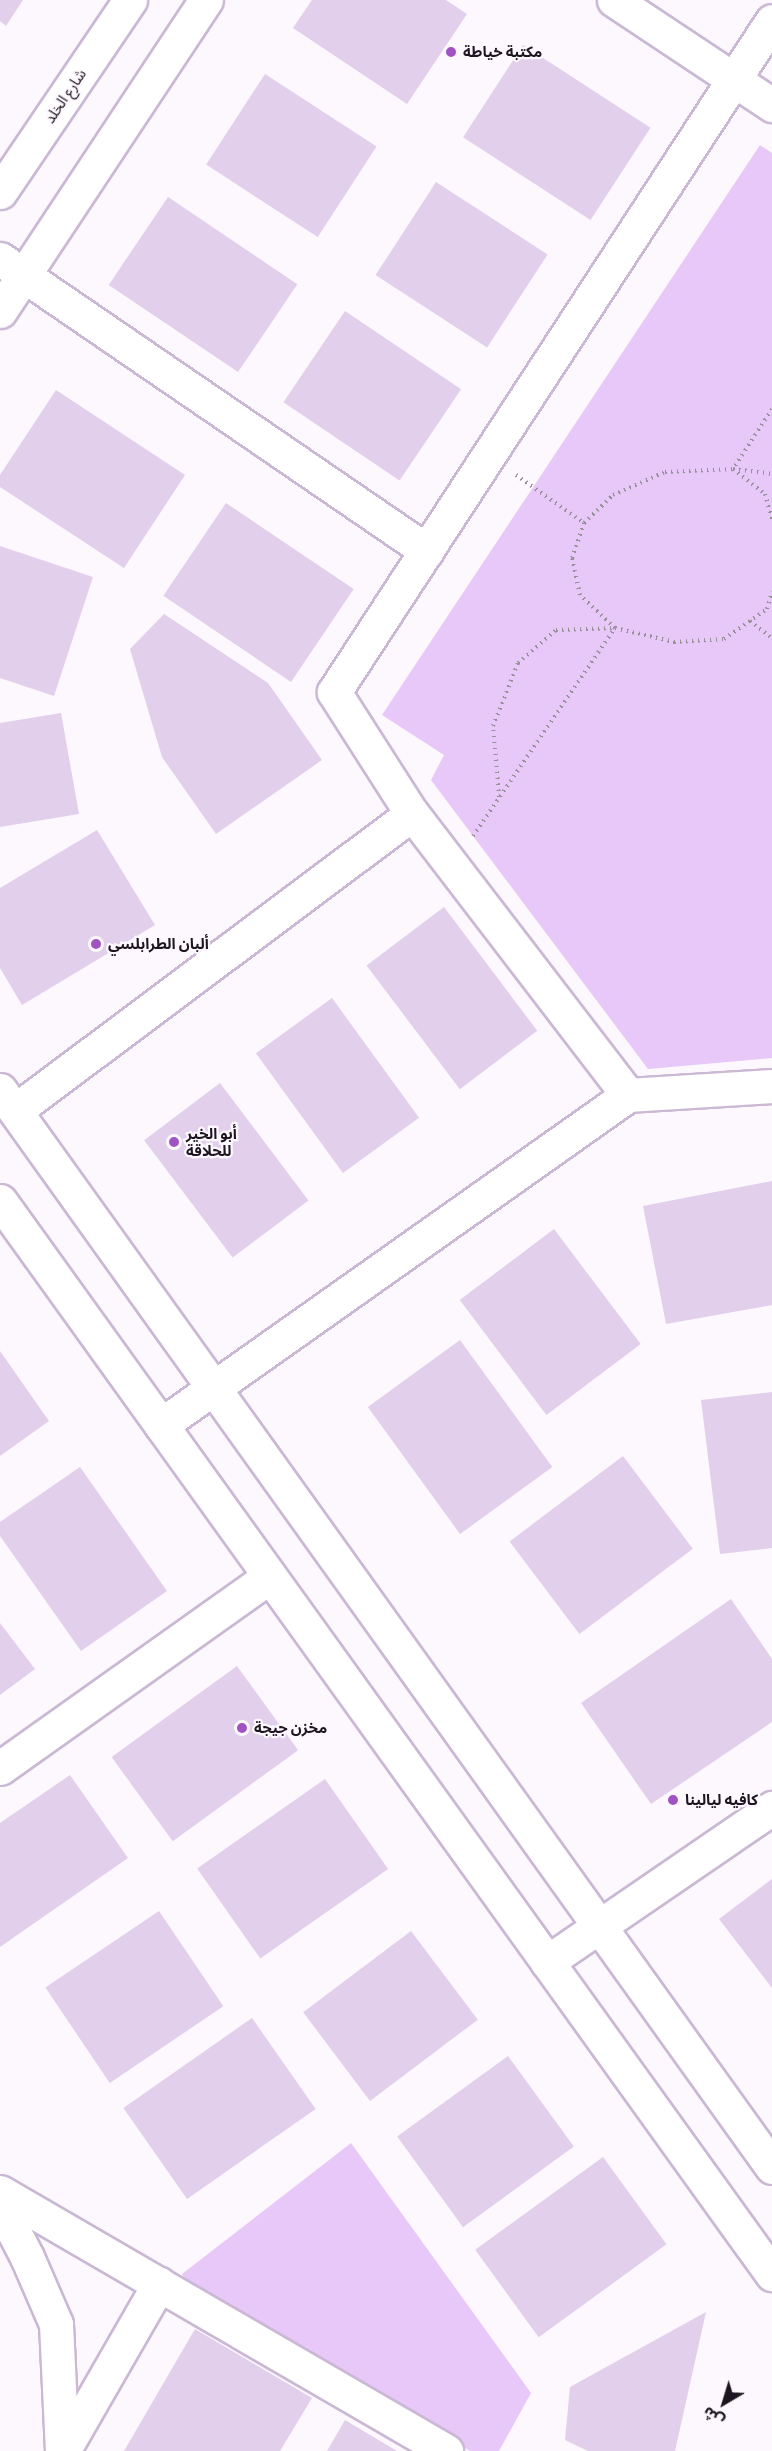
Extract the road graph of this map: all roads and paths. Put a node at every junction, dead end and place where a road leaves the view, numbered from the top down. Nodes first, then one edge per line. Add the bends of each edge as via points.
1 (130, 0) edge
2 (206, 0) edge
3 (614, 0) edge
4 (772, 21) edge
5 (733, 79) junction
6 (772, 105) edge
7 (0, 192) edge
8 (12, 267) edge
9 (0, 311) edge
10 (772, 409) edge
11 (488, 456) junction
12 (733, 469) junction
13 (772, 474) edge
14 (772, 519) edge
15 (585, 523) junction
16 (427, 551) junction
17 (772, 592) edge
18 (750, 621) junction
19 (615, 628) junction
20 (772, 639) edge
21 (499, 798) junction
22 (412, 814) junction
23 (453, 867) junction
24 (772, 1086) edge
25 (628, 1095) junction
26 (8, 1100) edge
27 (0, 1201) edge
28 (215, 1388) junction
29 (162, 1425) junction
30 (270, 1576) junction
31 (0, 1768) edge
32 (772, 1808) edge
33 (600, 1926) junction
34 (548, 1962) junction
35 (772, 2167) edge
36 (0, 2192) edge
37 (0, 2205) edge
38 (772, 2274) edge
39 (159, 2284) junction
40 (63, 2451) edge
41 (446, 2451) edge

1 - 7 street, شارع الخلد
2 - 8 street
3 - 5 street
4 - 5 street
5 - 6 street
5 - 11 street
8 - 9 street
8 - 16 street
10 - 12 path
11 - 15 path
11 - 16 street
12 - 13 path
12 - 14 path via 765,494
12 - 15 path via 665,472 613,495
15 - 19 path via 572,558 580,595
16 - 22 street via 334,692
17 - 18 path via 768,609
18 - 19 path via 724,639 674,642
18 - 20 path
19 - 21 path
19 - 21 path via 556,630 518,663 493,726
21 - 23 path
22 - 23 street
22 - 26 street
23 - 25 street
24 - 25 street
25 - 28 street
26 - 28 street
27 - 29 street
28 - 29 street
28 - 33 street
29 - 30 street
30 - 31 street
30 - 34 street
32 - 33 street
33 - 34 street
33 - 35 street
34 - 38 street
36 - 39 street
37 - 40 street via 56,2324
39 - 40 street
39 - 41 street

